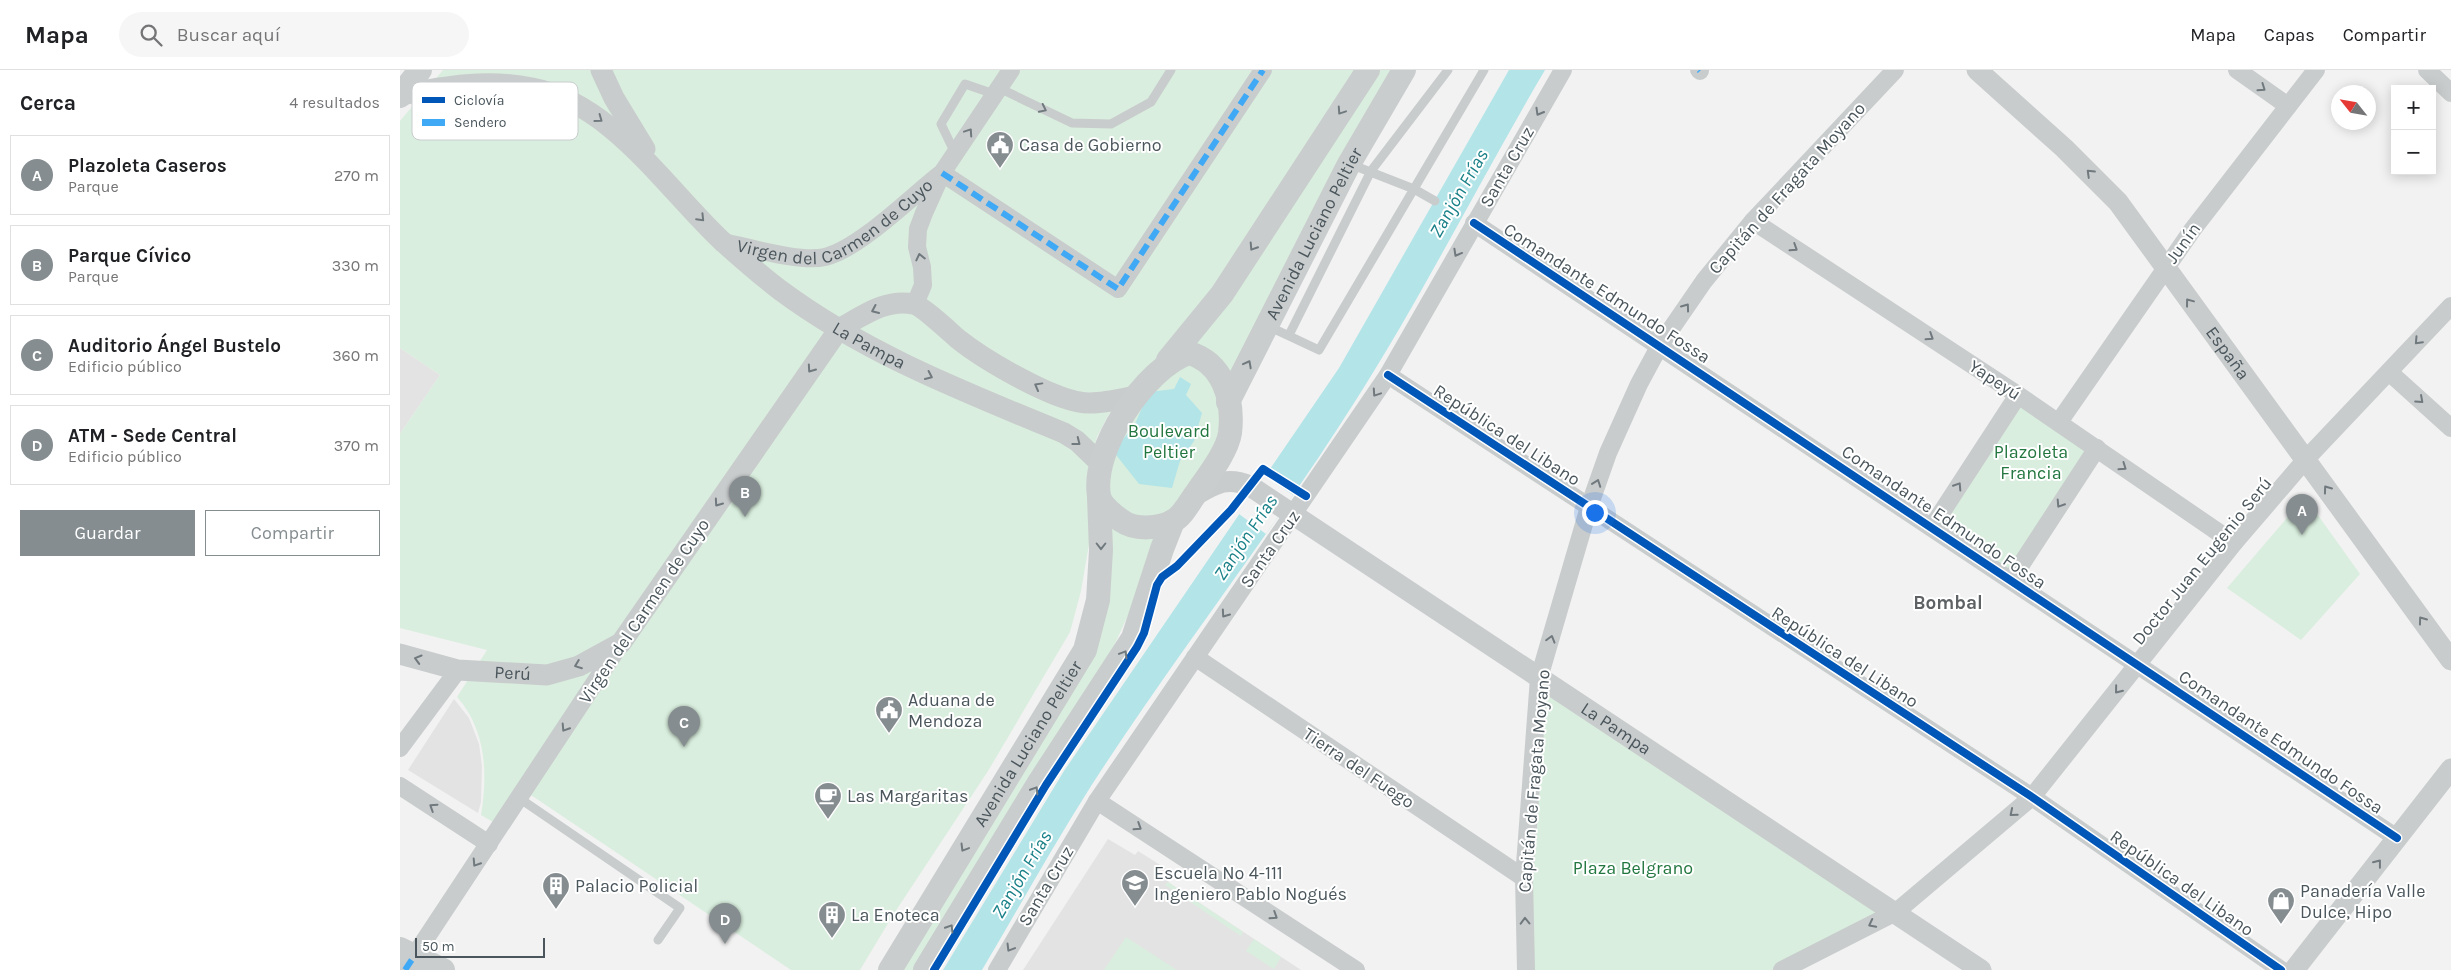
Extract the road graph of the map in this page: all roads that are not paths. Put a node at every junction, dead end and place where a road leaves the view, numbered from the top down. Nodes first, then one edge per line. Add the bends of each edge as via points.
1 (420, 70) edge
2 (601, 70) edge
3 (1010, 70) edge
4 (1171, 70) edge
5 (1263, 70) edge
6 (1368, 70) edge
7 (1404, 70) edge
8 (1448, 70) edge
9 (1484, 70) edge
10 (1563, 70) edge
11 (1895, 70) edge
12 (1977, 70) edge
13 (2236, 70) edge
14 (2316, 70) edge
15 (2427, 70) edge
16 (997, 91) junction
17 (2451, 93) edge
18 (401, 96) edge
19 (2288, 106) junction
20 (578, 107) edge
21 (955, 153) junction
22 (1349, 164) junction
23 (1371, 171) junction
24 (942, 173) junction
25 (667, 183) junction
26 (1414, 189) junction
27 (1434, 201) dead end
28 (1753, 222) junction
29 (1474, 223) junction
30 (723, 242) junction
31 (2164, 268) junction
32 (915, 304) junction
33 (2451, 306) edge
34 (839, 329) junction
35 (1279, 330) junction
36 (1660, 345) junction
37 (2389, 372) junction
38 (1154, 375) junction
39 (1388, 375) junction
40 (2018, 395) junction
41 (1136, 396) junction
42 (1228, 402) junction
43 (2058, 422) junction
44 (2451, 428) edge
45 (1230, 434) junction
46 (2097, 448) junction
47 (2306, 459) junction
48 (1101, 464) junction
49 (1253, 487) junction
50 (1194, 496) junction
51 (1099, 497) junction
52 (1589, 507) junction
53 (1289, 511) junction
54 (1173, 521) junction
55 (1932, 527) junction
56 (2234, 543) junction
57 (2011, 580) junction
58 (621, 643) junction
59 (400, 654) edge
60 (1195, 657) junction
61 (2451, 660) edge
62 (2139, 664) junction
63 (458, 670) junction
64 (1539, 678) junction
65 (400, 748) edge
66 (2451, 769) edge
67 (400, 786) edge
68 (2032, 797) junction
69 (519, 798) junction
70 (1097, 801) junction
71 (2397, 838) junction
72 (489, 844) junction
73 (1524, 878) junction
74 (1896, 912) junction
75 (658, 940) dead end
76 (407, 958) edge
77 (443, 970) edge
78 (890, 970) edge
79 (925, 970) edge
80 (997, 970) edge
81 (1356, 970) edge
82 (1526, 970) edge
83 (1782, 970) edge
84 (1981, 970) edge
85 (2282, 970) edge
86 (2294, 970) edge

1 - 18 main road
2 - 25 street, La Pampa
3 - 16 street, Virgen del Carmen de Cuyo
16 -> 4 lane via 1072,123 1111,124 1151,102
5 - 24 street via 1118,289
6 -> 38 main road, Avenida Luciano Peltier via 1222,294
7 - 22 main road, Avenida Luciano Peltier
8 - 23 lane
9 - 26 lane
10 -> 29 street, Santa Cruz
11 - 28 street, Capitán de Fragata Moyano
31 -> 12 street, España via 2118,202 2102,185
13 -> 19 street
14 - 19 street, Junín
15 - 17 street
21 -> 16 street, Virgen del Carmen de Cuyo
16 - 21 lane via 965,84 941,124
19 - 31 street, Junín
20 -> 25 street, La Pampa via 612,129
21 - 24 street, Virgen del Carmen de Cuyo
22 - 23 lane
22 - 35 main road, Avenida Luciano Peltier
23 - 26 lane
23 - 35 lane
24 - 30 street, Virgen del Carmen de Cuyo via 865,235 825,257 802,258
32 -> 24 street, Virgen del Carmen de Cuyo via 923,285 917,246 918,229
25 -> 30 street, La Pampa
26 - 27 lane
26 - 35 lane via 1319,350
36 -> 28 street, Capitán de Fragata Moyano via 1704,281
28 -> 40 street, Yapeyú
29 - 36 street, Comandante Edmundo Fossa
29 -> 39 street, Santa Cruz
30 - 34 street, La Pampa via 779,290
31 - 43 street, Junín
47 -> 31 street, España
32 -> 34 street, Virgen del Carmen de Cuyo via 896,303 876,309
41 -> 32 street via 1089,403 1046,391 971,350
33 -> 37 street, Doctor Juan Eugenio Serú
34 -> 48 street, La Pampa via 963,392 1064,433
34 -> 58 street, Virgen del Carmen de Cuyo
42 -> 35 main road, Avenida Luciano Peltier
52 -> 36 street, Capitán de Fragata Moyano via 1608,454
36 - 55 street, Comandante Edmundo Fossa
37 -> 44 street
37 - 47 street, Doctor Juan Eugenio Serú
38 - 41 main road
38 - 42 main road via 1178,357 1189,353 1202,357 1224,382
39 - 52 street, República del Libano
39 -> 53 street, Santa Cruz
40 - 43 street, Yapeyú
55 -> 40 street
41 - 48 main road via 1116,425
42 - 45 main road
43 - 46 street, Yapeyú
45 - 49 street, La Pampa via 1231,459
45 - 50 main road via 1215,466
46 -> 56 street, Yapeyú
46 -> 57 street
47 - 56 street, Doctor Juan Eugenio Serú
61 -> 47 street, España
48 - 51 main road
49 - 50 street, La Pampa via 1230,480
49 - 53 street, La Pampa
50 - 54 main road
51 - 54 main road via 1112,514 1126,524 1150,526
51 -> 78 main road, Avenida Luciano Peltier via 1101,550 1098,600 1085,650
64 -> 52 street, Capitán de Fragata Moyano
52 - 68 street, República del Libano
53 -> 60 street, Santa Cruz
53 - 64 street, La Pampa
79 -> 54 main road, Avenida Luciano Peltier via 1040,781 1134,638
55 - 57 street, Comandante Edmundo Fossa
56 - 62 street, Doctor Juan Eugenio Serú
57 - 62 street, Comandante Edmundo Fossa
58 -> 63 street, Perú via 579,666 547,674
58 -> 69 street, Virgen del Carmen de Cuyo
63 -> 59 street, Perú
60 - 70 street, Santa Cruz
60 - 73 street, Tierra del Fuego
62 -> 68 street, Doctor Juan Eugenio Serú
62 - 71 street, Comandante Edmundo Fossa
63 - 65 street
64 - 73 street, Capitán de Fragata Moyano
64 - 74 street, La Pampa
66 - 71 street
72 -> 67 street
68 -> 74 street, Doctor Juan Eugenio Serú
68 - 85 street, República del Libano
69 - 72 street, Virgen del Carmen de Cuyo
69 - 75 lane via 680,908
70 -> 80 street, Santa Cruz
70 -> 81 street
86 -> 71 street
72 -> 76 street, Virgen del Carmen de Cuyo
82 -> 73 street, Capitán de Fragata Moyano
74 -> 83 street, Doctor Juan Eugenio Serú
74 - 84 street, La Pampa
76 - 77 main road

